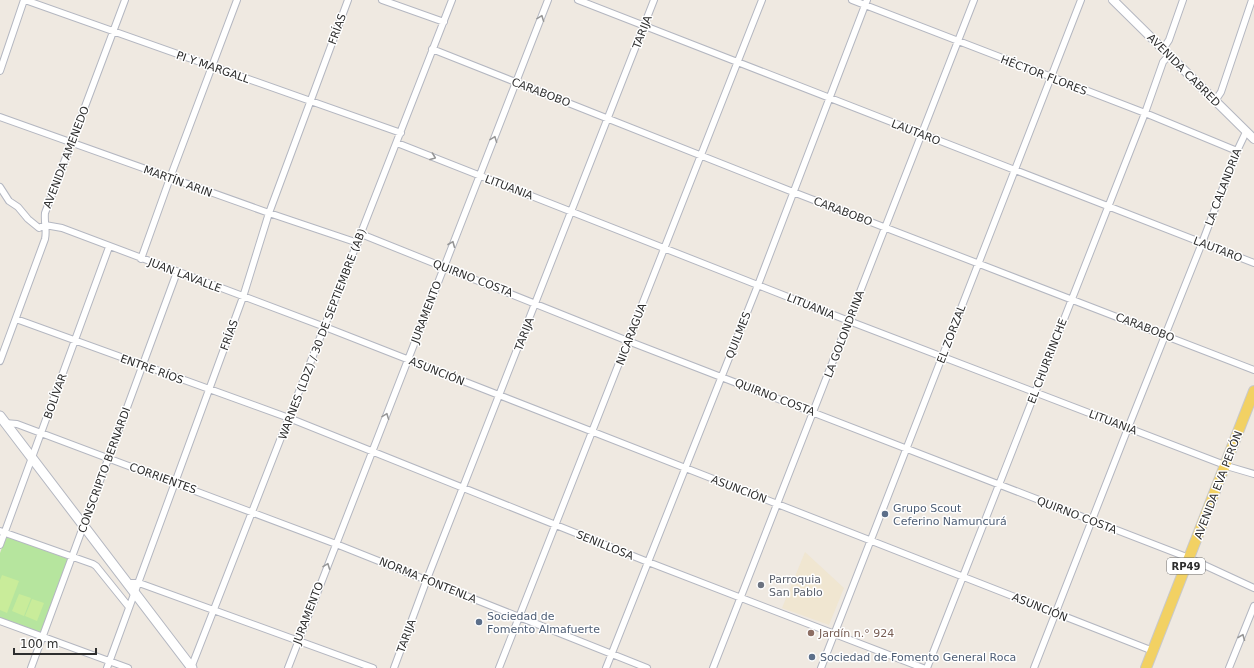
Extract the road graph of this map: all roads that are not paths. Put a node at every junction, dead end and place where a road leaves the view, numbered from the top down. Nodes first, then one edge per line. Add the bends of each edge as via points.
1 (25, 0) edge
2 (125, 0) edge
3 (237, 0) edge
4 (348, 0) edge
5 (382, 0) edge
6 (452, 0) edge
7 (548, 0) edge
8 (578, 0) edge
9 (654, 0) edge
10 (762, 0) edge
11 (852, 0) edge
12 (974, 0) edge
13 (1081, 0) edge
14 (1113, 0) edge
15 (1183, 0) edge
16 (1251, 1) edge
17 (866, 3) edge
18 (444, 22) junction
19 (644, 26) junction
20 (113, 31) junction
21 (958, 41) junction
22 (432, 49) junction
23 (1166, 52) junction
24 (737, 62) junction
25 (213, 67) junction
26 (0, 71) edge
27 (1051, 78) junction
28 (516, 82) junction
29 (830, 98) junction
30 (311, 101) junction
31 (1215, 101) junction
32 (1145, 113) junction
33 (0, 117) edge
34 (608, 118) junction
35 (1246, 132) junction
36 (401, 133) junction
37 (922, 134) junction
38 (1254, 139) edge
39 (72, 143) junction
40 (397, 143) junction
41 (1237, 151) junction
42 (701, 155) junction
43 (1015, 170) junction
44 (480, 175) junction
45 (170, 178) junction
46 (0, 187) edge
47 (793, 192) junction
48 (1108, 206) junction
49 (572, 211) junction
50 (269, 213) junction
51 (45, 225) junction
52 (886, 227) junction
53 (361, 234) junction
54 (358, 243) junction
55 (1202, 243) junction
56 (109, 247) junction
57 (664, 248) junction
58 (141, 259) junction
59 (979, 263) junction
60 (1254, 263) edge
61 (443, 267) junction
62 (176, 272) junction
63 (758, 285) junction
64 (243, 297) junction
65 (1072, 299) junction
66 (536, 303) junction
67 (16, 319) junction
68 (849, 321) junction
69 (325, 327) junction
70 (1165, 335) junction
71 (75, 340) junction
72 (628, 341) junction
73 (942, 356) junction
74 (408, 359) junction
75 (0, 361) edge
76 (143, 366) junction
77 (1254, 370) edge
78 (721, 376) junction
79 (210, 390) junction
80 (1035, 392) junction
81 (1254, 392) edge
82 (500, 396) junction
83 (814, 412) junction
84 (289, 418) junction
85 (3, 420) edge
86 (1128, 428) junction
87 (592, 431) junction
88 (41, 433) junction
89 (907, 449) junction
90 (371, 452) junction
91 (108, 458) junction
92 (32, 459) junction
93 (1226, 465) junction
94 (685, 468) junction
95 (1254, 474) edge
96 (176, 483) junction
97 (1000, 484) junction
98 (464, 489) junction
99 (777, 504) junction
100 (252, 512) junction
101 (1092, 520) junction
102 (556, 525) junction
103 (84, 526) junction
104 (2, 532) edge
105 (870, 540) junction
106 (336, 544) junction
107 (0, 545) edge
108 (72, 557) junction
109 (1189, 558) junction
110 (648, 562) junction
111 (963, 576) junction
112 (427, 579) junction
113 (128, 583) junction
114 (139, 583) junction
115 (1254, 588) edge
116 (135, 592) junction
117 (742, 598) junction
118 (1254, 606) edge
119 (129, 607) junction
120 (214, 609) junction
121 (1055, 613) junction
122 (519, 617) junction
123 (0, 621) edge
124 (834, 634) junction
125 (43, 637) junction
126 (298, 640) junction
127 (1153, 651) junction
128 (611, 654) junction
129 (109, 661) junction
130 (31, 668) edge
131 (107, 668) edge
132 (128, 668) edge
133 (191, 668) edge
134 (288, 668) edge
135 (373, 668) edge
136 (394, 668) edge
137 (499, 668) edge
138 (606, 668) edge
139 (648, 668) edge
140 (713, 668) edge
141 (821, 668) edge
142 (923, 668) edge
143 (928, 668) edge
144 (1034, 668) edge
145 (1146, 668) edge
146 (1230, 668) edge

1 - 20 street, PI Y MARGALL
1 - 26 street
2 - 20 street, AVENIDA AMENEDO
3 - 25 street
4 - 30 street, FRÍAS
5 - 18 street
6 - 18 street, WARNES (LDZ) / 30 DE SEPTIEMBRE (AB)
28 -> 7 street, JURAMENTO
8 - 19 street, LAUTARO
9 - 19 street, TARIJA
10 - 24 street, NICARAGUA
11 - 17 street, HÉCTOR FLORES
12 - 21 street, LA GOLONDRINA
13 - 27 street, EL ZORZAL
14 - 23 street, AVENIDA CABRED
15 - 23 street, EL CHURRINCHE
16 - 31 street via 1221,92
17 - 21 street, HÉCTOR FLORES
17 - 29 street, QUILMES
18 - 22 street, WARNES (LDZ) / 30 DE SEPTIEMBRE (AB)
19 - 24 street, LAUTARO
19 - 34 street, TARIJA
20 - 25 street, PI Y MARGALL
20 - 39 street, AVENIDA AMENEDO
21 - 27 street, HÉCTOR FLORES
21 - 37 street, LA GOLONDRINA
22 - 28 street, CARABOBO
22 - 36 street, WARNES (LDZ) / 30 DE SEPTIEMBRE (AB)
23 - 31 street, AVENIDA CABRED
23 - 32 street, EL CHURRINCHE
24 - 29 street, LAUTARO
24 - 42 street, NICARAGUA
25 - 30 street, PI Y MARGALL
25 - 45 street
27 - 32 street, HÉCTOR FLORES
27 - 43 street, EL ZORZAL
28 - 34 street, CARABOBO
44 -> 28 street, JURAMENTO
29 - 37 street, LAUTARO
29 - 47 street, QUILMES
30 - 36 street, PI Y MARGALL
30 - 50 street, FRÍAS
31 - 35 street, AVENIDA CABRED
32 - 41 street, HÉCTOR FLORES
32 - 48 street, EL CHURRINCHE
33 - 39 street, MARTÍN ARIN
34 - 42 street, CARABOBO
34 - 49 street, TARIJA
35 - 38 street, AVENIDA CABRED
35 - 41 street, LA CALANDRIA
36 - 40 street, WARNES (LDZ) / 30 DE SEPTIEMBRE (AB)
37 - 43 street, LAUTARO
37 - 52 street, LA GOLONDRINA
39 - 45 street, MARTÍN ARIN
39 - 51 street, AVENIDA AMENEDO via 45,213
40 -> 44 street, LITUANIA
40 - 53 street, WARNES (LDZ) / 30 DE SEPTIEMBRE (AB)
41 - 55 street, LA CALANDRIA
42 - 47 street, CARABOBO
42 - 57 street, NICARAGUA
43 - 48 street, LAUTARO
43 - 59 street, EL ZORZAL
44 - 49 street, LITUANIA
61 -> 44 street, JURAMENTO
45 - 50 street, MARTÍN ARIN
45 - 58 street
46 - 51 street, JUAN LAVALLE via 9,201 35,225 40,228
47 - 52 street, CARABOBO
47 - 63 street, QUILMES
48 - 55 street, LAUTARO
48 - 65 street, EL CHURRINCHE
49 - 57 street, LITUANIA
49 - 66 street, TARIJA
50 - 54 street, MARTÍN ARIN
50 - 64 street, FRÍAS
51 - 56 street, JUAN LAVALLE via 62,228
51 - 67 street, AVENIDA AMENEDO via 45,239
52 - 59 street, CARABOBO
52 - 68 street, LA GOLONDRINA
53 - 54 street, WARNES (LDZ) / 30 DE SEPTIEMBRE (AB)
53 - 61 street, QUIRNO COSTA
54 - 69 street, WARNES (LDZ) / 30 DE SEPTIEMBRE (AB)
55 - 60 street, LAUTARO
55 - 70 street, LA CALANDRIA
56 - 58 street, JUAN LAVALLE
56 - 71 street, BOLÍVAR
57 - 63 street, LITUANIA
57 - 72 street, NICARAGUA
58 - 62 street, JUAN LAVALLE
59 - 65 street, CARABOBO
59 - 73 street, EL ZORZAL
61 - 66 street, QUIRNO COSTA
61 - 74 street, JURAMENTO
62 - 64 street, JUAN LAVALLE
62 - 76 street, CONSCRIPTO BERNARDI
63 - 68 street, LITUANIA
63 - 78 street, QUILMES
64 - 69 street, JUAN LAVALLE
64 - 79 street, FRÍAS
65 - 70 street, CARABOBO
65 - 80 street, EL CHURRINCHE
66 - 72 street, QUIRNO COSTA
66 - 82 street, TARIJA
67 - 71 street, ENTRE RÍOS
67 - 75 street, AVENIDA AMENEDO
68 - 73 street, LITUANIA
68 - 83 street, LA GOLONDRINA
69 - 74 street, ASUNCIÓN
69 - 84 street, WARNES (LDZ) / 30 DE SEPTIEMBRE (AB)
70 - 77 street, CARABOBO
70 - 86 street, LA CALANDRIA
71 - 76 street, ENTRE RÍOS
71 - 88 street, BOLÍVAR
72 - 78 street, QUIRNO COSTA
72 - 87 street, NICARAGUA
73 - 80 street, LITUANIA
73 - 89 street, EL ZORZAL
74 - 82 street, ASUNCIÓN
90 -> 74 street, JURAMENTO
76 - 79 street, ENTRE RÍOS
76 - 91 street, CONSCRIPTO BERNARDI
78 - 83 street, QUIRNO COSTA
78 - 94 street, QUILMES
79 - 84 street, ENTRE RÍOS
79 - 96 street, FRÍAS
80 - 86 street, LITUANIA
80 - 97 street, EL CHURRINCHE
81 - 93 main road, AVENIDA EVA PERÓN / RP49
82 - 87 street, ASUNCIÓN
82 - 98 street, TARIJA
83 - 89 street, QUIRNO COSTA
83 - 99 street, LA GOLONDRINA
84 - 90 street, SENILLOSA
84 - 100 street, WARNES (LDZ) / 30 DE SEPTIEMBRE (AB)
85 - 88 street, CORRIENTES
85 - 92 main road
86 - 93 street, LITUANIA
86 - 101 street, LA CALANDRIA
87 - 94 street, ASUNCIÓN
87 - 102 street, NICARAGUA
88 - 91 street, CORRIENTES
88 - 92 street, BOLÍVAR
89 - 97 street, QUIRNO COSTA
89 - 105 street, EL ZORZAL
90 - 98 street, SENILLOSA
90 - 106 street, JURAMENTO
91 - 96 street, CORRIENTES
91 - 103 street, CONSCRIPTO BERNARDI
92 - 103 main road
92 - 104 street, BOLÍVAR
93 - 95 street, LITUANIA
93 - 109 main road, AVENIDA EVA PERÓN / RP49
94 - 99 street, ASUNCIÓN
94 - 110 street, QUILMES
96 - 100 street, CORRIENTES
96 - 114 street, FRÍAS
97 - 101 street, QUIRNO COSTA
97 - 111 street, EL CHURRINCHE
98 - 102 street, SENILLOSA
98 - 112 street, TARIJA
99 - 105 street, ASUNCIÓN
99 - 117 street, LA GOLONDRINA
100 - 106 street, NORMA FONTENLA
100 - 120 street, WARNES (LDZ) / 30 DE SEPTIEMBRE (AB)
101 - 109 street, QUIRNO COSTA
101 - 121 street, LA CALANDRIA
102 - 110 street, SENILLOSA
102 - 122 street, NICARAGUA
103 - 108 street, CONSCRIPTO BERNARDI
103 - 113 main road
104 - 107 street, BOLÍVAR
104 - 108 street
105 - 111 street, ASUNCIÓN
105 - 124 street, EL ZORZAL
106 - 112 street, NORMA FONTENLA
126 -> 106 street, JURAMENTO
108 - 119 street via 96,566
108 - 125 street, CONSCRIPTO BERNARDI
109 - 115 street, QUIRNO COSTA
109 - 127 main road, AVENIDA EVA PERÓN / RP49
110 - 117 street, SENILLOSA
110 - 128 street, QUILMES
111 - 121 street, ASUNCIÓN
111 - 143 street, EL CHURRINCHE
112 - 122 street, NORMA FONTENLA
112 - 136 street, TARIJA
113 - 114 street
113 - 116 main road
114 - 116 street, FRÍAS
114 - 120 street
116 - 119 street, FRÍAS
116 - 133 main road
117 - 124 street, SENILLOSA
117 - 140 street, LA GOLONDRINA
146 -> 118 street
119 - 129 street, FRÍAS
120 - 126 street
120 - 133 street, WARNES (LDZ) / 30 DE SEPTIEMBRE (AB)
121 - 127 street, ASUNCIÓN
121 - 144 street, LA CALANDRIA
122 - 128 street, NORMA FONTENLA
122 - 137 street, NICARAGUA
123 - 125 street
124 - 141 street, EL ZORZAL
124 - 142 street, SENILLOSA
125 - 129 street
125 - 130 street, CONSCRIPTO BERNARDI
126 - 134 street, JURAMENTO
126 - 135 street
127 - 145 main road, AVENIDA EVA PERÓN / RP49
128 - 138 street, QUILMES
128 - 139 street, NORMA FONTENLA
129 - 131 street, FRÍAS
129 - 132 street

